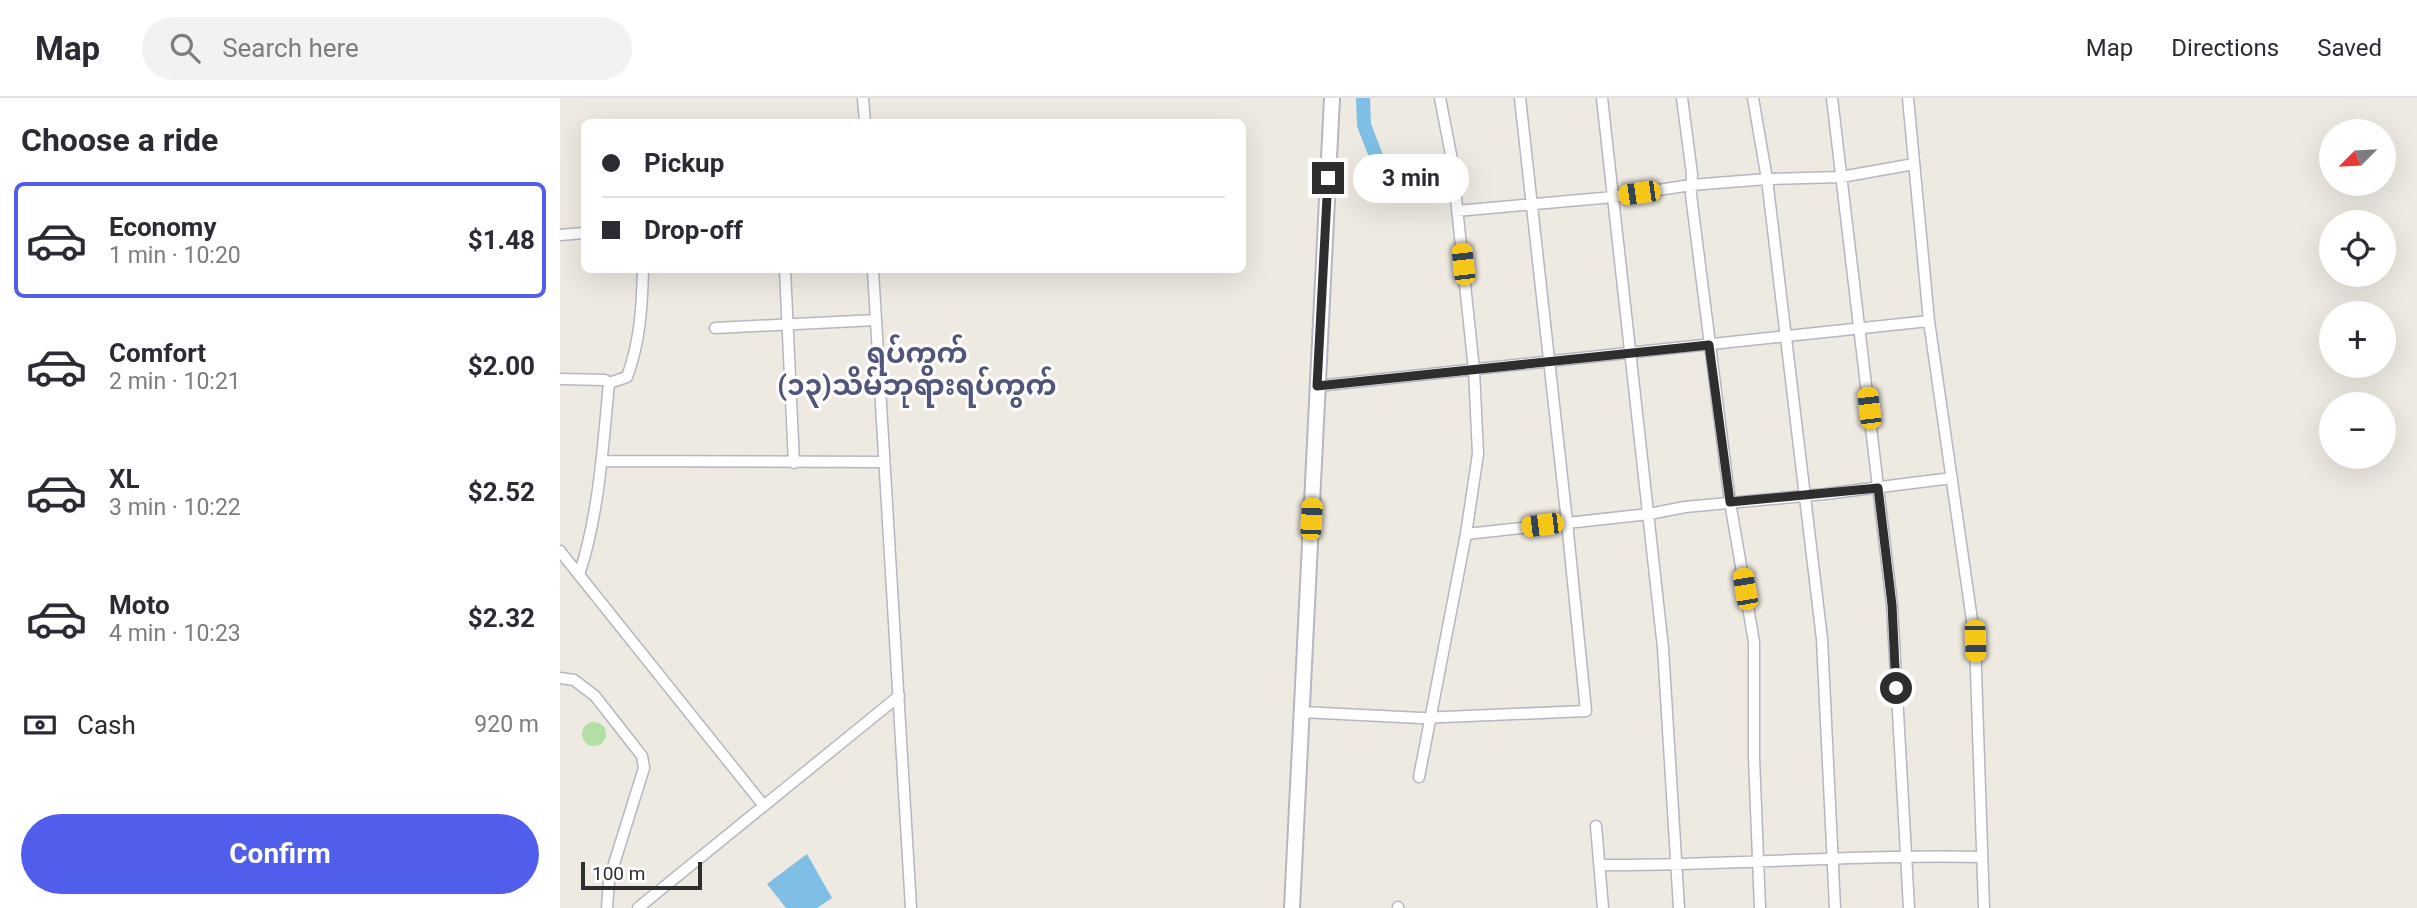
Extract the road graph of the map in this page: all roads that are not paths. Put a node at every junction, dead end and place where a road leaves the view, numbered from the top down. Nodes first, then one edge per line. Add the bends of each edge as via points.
1 (863, 98) edge
2 (1332, 98) edge
3 (1440, 98) edge
4 (1520, 98) edge
5 (1602, 98) edge
6 (1682, 98) edge
7 (1753, 98) edge
8 (1832, 98) edge
9 (1908, 98) edge
10 (865, 119) edge
11 (1914, 164) junction
12 (1841, 177) junction
13 (1768, 179) junction
14 (1691, 186) junction
15 (1613, 197) junction
16 (1531, 204) junction
17 (1457, 211) junction
18 (581, 233) edge
19 (560, 235) edge
20 (643, 273) edge
21 (785, 273) edge
22 (873, 273) edge
23 (876, 320) junction
24 (1929, 321) junction
25 (788, 324) junction
26 (715, 328) dead end
27 (1859, 328) junction
28 (1785, 337) junction
29 (1709, 345) junction
30 (1630, 354) junction
31 (1549, 362) junction
32 (1474, 370) junction
33 (560, 379) edge
34 (609, 383) junction
35 (1317, 386) junction
36 (602, 461) junction
37 (884, 462) junction
38 (794, 464) junction
39 (1952, 478) junction
40 (1878, 488) junction
41 (1804, 496) junction
42 (1730, 502) junction
43 (1648, 513) junction
44 (1567, 522) junction
45 (1466, 534) junction
46 (560, 551) edge
47 (579, 575) junction
48 (560, 678) edge
49 (899, 696) junction
50 (1302, 712) junction
51 (1430, 717) junction
52 (1419, 777) dead end
53 (764, 806) junction
54 (1596, 826) dead end
55 (1906, 855) junction
56 (1982, 857) junction
57 (1833, 858) junction
58 (1758, 862) junction
59 (1600, 865) junction
60 (1677, 865) junction
61 (607, 908) edge
62 (638, 908) edge
63 (911, 908) edge
64 (1292, 908) edge
65 (1602, 908) edge
66 (1679, 908) edge
67 (1760, 908) edge
68 (1835, 908) edge
69 (1909, 908) edge
70 (1984, 908) edge

1 - 10 street
2 - 35 main road
3 - 17 street
4 - 16 street
5 - 15 street
6 - 14 street
7 - 13 street
8 - 12 street
9 - 11 street
11 - 12 street
11 - 24 street
12 - 13 street
12 - 27 street
13 - 14 street
13 - 28 street
14 - 15 street
14 - 29 street
15 - 16 street
15 - 30 street
16 - 17 street
16 - 31 street
17 - 32 street
18 - 19 street
20 - 34 street via 636,355 626,377
21 - 25 street
22 - 23 street
23 - 25 street
23 - 37 street
24 - 27 street
24 - 39 street
25 - 26 street
25 - 38 street
27 - 28 street
27 - 40 street
28 - 29 street
28 - 41 street
29 - 30 street
29 - 42 street
30 - 31 street
30 - 43 street
31 - 32 street
31 - 44 street
32 - 35 street
32 - 45 street via 1478,454
33 - 34 street
34 - 36 street
35 - 50 main road
36 - 38 street
36 - 47 street
37 - 38 street
37 - 49 street
39 - 40 street
39 - 56 street via 1975,641
40 - 41 street
40 - 55 street via 1892,605
41 - 42 street
41 - 57 street via 1822,639
42 - 43 street
42 - 58 street via 1754,642
43 - 44 street
43 - 60 street via 1663,648
44 - 45 street
44 - 51 street via 1586,711
45 - 51 street
46 - 47 street
47 - 53 street
48 - 61 street via 574,680 595,696 642,756 644,768 609,880
49 - 53 street
49 - 63 street
50 - 51 street
50 - 64 main road
51 - 52 street
53 - 62 street
54 - 59 street
55 - 56 street
55 - 57 street
55 - 69 street
56 - 70 street
57 - 58 street
57 - 68 street
58 - 60 street
58 - 67 street
59 - 60 street
59 - 65 street
60 - 66 street

